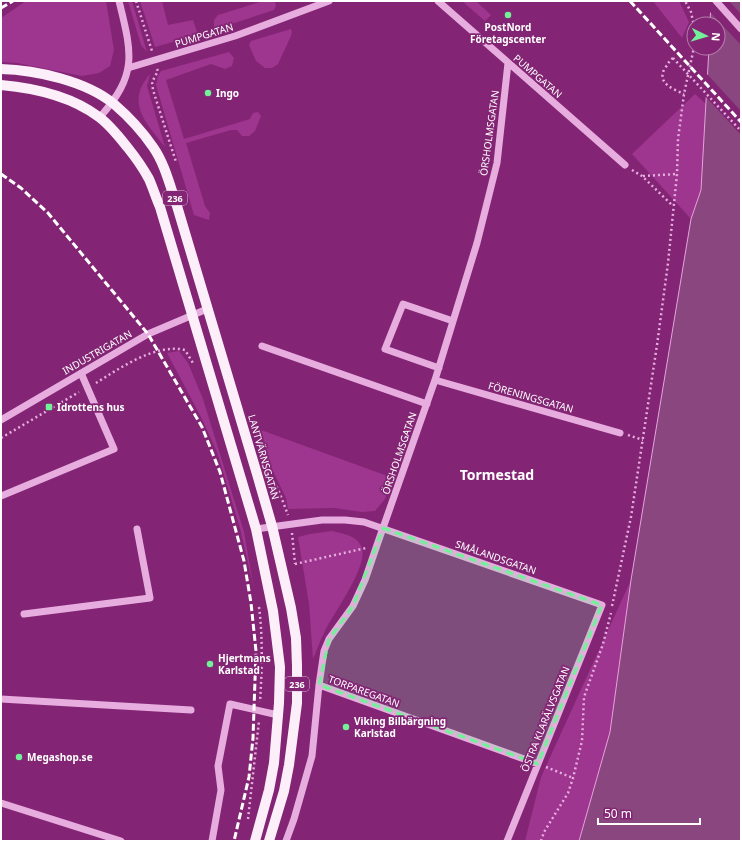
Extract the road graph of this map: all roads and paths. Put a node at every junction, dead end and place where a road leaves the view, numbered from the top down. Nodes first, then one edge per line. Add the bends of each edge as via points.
1 (119, 1) edge
2 (136, 1) edge
3 (329, 1) edge
4 (438, 1) edge
5 (685, 1) edge
6 (716, 1) edge
7 (741, 29) edge
8 (155, 61) junction
9 (508, 63) junction
10 (128, 68) junction
11 (1, 69) edge
12 (1, 85) edge
13 (684, 94) junction
14 (113, 103) junction
15 (100, 117) junction
16 (741, 131) edge
17 (177, 165) dead end
18 (625, 165) joint
19 (676, 174) junction
20 (642, 176) junction
21 (673, 207) junction
22 (207, 309) junction
23 (192, 315) junction
24 (453, 321) junction
25 (262, 346) dead end
26 (195, 368) dead end
27 (439, 368) junction
28 (81, 373) junction
29 (435, 380) junction
30 (87, 388) junction
31 (427, 404) junction
32 (1, 420) edge
33 (620, 433) joint
34 (1, 438) edge
35 (643, 440) junction
36 (269, 470) dead end
37 (1, 496) edge
38 (291, 524) junction
39 (272, 526) junction
40 (383, 528) junction
41 (137, 529) dead end
42 (256, 529) junction
43 (377, 546) junction
44 (295, 564) junction
45 (282, 568) junction
46 (258, 603) dead end
47 (602, 605) joint
48 (24, 614) dead end
49 (319, 686) junction
50 (1, 699) edge
51 (191, 710) dead end
52 (260, 711) junction
53 (278, 715) junction
54 (538, 764) junction
55 (573, 778) junction
56 (1, 802) edge
57 (248, 820) dead end
58 (121, 841) edge
59 (212, 841) edge
60 (255, 841) edge
61 (269, 841) edge
62 (286, 841) edge
63 (507, 841) edge
64 (541, 841) edge

1 - 10 street via 130,52
2 - 8 path
3 - 8 street, PUMPGATAN via 235,36
4 - 9 street, PUMPGATAN
5 - 13 path via 694,26 693,52
6 - 7 street
8 - 10 street, PUMPGATAN
8 - 17 path via 158,71 152,82 153,90
9 - 18 street, PUMPGATAN
9 - 24 street, ÖRSHOLMSGATAN via 497,163 477,243
10 - 14 street via 122,88
11 - 14 main road, 236 via 28,71 66,80
12 - 15 main road, 236 via 31,88 54,94
13 - 16 path, bridge via 668,86 662,76 673,58
13 - 19 path
14 - 15 street
14 - 22 main road, LANTVÄRNSGATAN / 236 via 153,147 166,173
15 - 23 main road, 236 via 139,162 149,179 160,207
18 - 20 path
19 - 20 path
19 - 21 path
20 - 21 path
21 - 35 path
22 - 23 street, INDUSTRIGATAN
22 - 39 main road, LANTVÄRNSGATAN / 236
23 - 28 street, INDUSTRIGATAN via 148,334
23 - 42 main road, 236
24 - 27 street, ÖRSHOLMSGATAN
24 - 27 street via 403,304 385,349
25 - 31 street
26 - 30 path via 185,350 172,348 131,362
27 - 29 street, ÖRSHOLMSGATAN
28 - 30 street
28 - 32 street, INDUSTRIGATAN
29 - 31 street, ÖRSHOLMSGATAN
29 - 33 street, FÖRENINGSGATAN
30 - 34 path
30 - 37 street via 114,450
31 - 40 street, ÖRSHOLMSGATAN
33 - 35 path
35 - 55 path via 631,517 613,604 603,644 584,697 582,741
36 - 38 path
38 - 39 street, SMÅLANDSGATAN
38 - 40 street, SMÅLANDSGATAN via 345,520
38 - 44 path
39 - 42 street, SMÅLANDSGATAN
39 - 45 main road, LANTVÄRNSGATAN / 236
40 - 43 street, ÖRSHOLMSGATAN
40 - 47 street, SMÅLANDSGATAN
41 - 48 street via 150,598
42 - 53 main road, 236 via 278,640
43 - 44 path
43 - 49 street, ÖRSHOLMSGATAN via 352,606 329,639 324,652
44 - 45 path
45 - 61 main road, LANTVÄRNSGATAN / 236 via 296,638 297,703 284,791
46 - 52 path via 262,634
47 - 54 street, ÖSTRA KLARÄLVSGATAN
49 - 54 street, TORPAREGATAN
49 - 62 street, ÖRSHOLMSGATAN via 312,756
50 - 51 street
52 - 53 street
52 - 57 path
52 - 59 street via 230,704 218,766 221,790
53 - 60 main road, 236 via 274,763
54 - 55 path
54 - 63 street, ÖSTRA KLARÄLVSGATAN
55 - 64 path via 568,793
56 - 58 street

